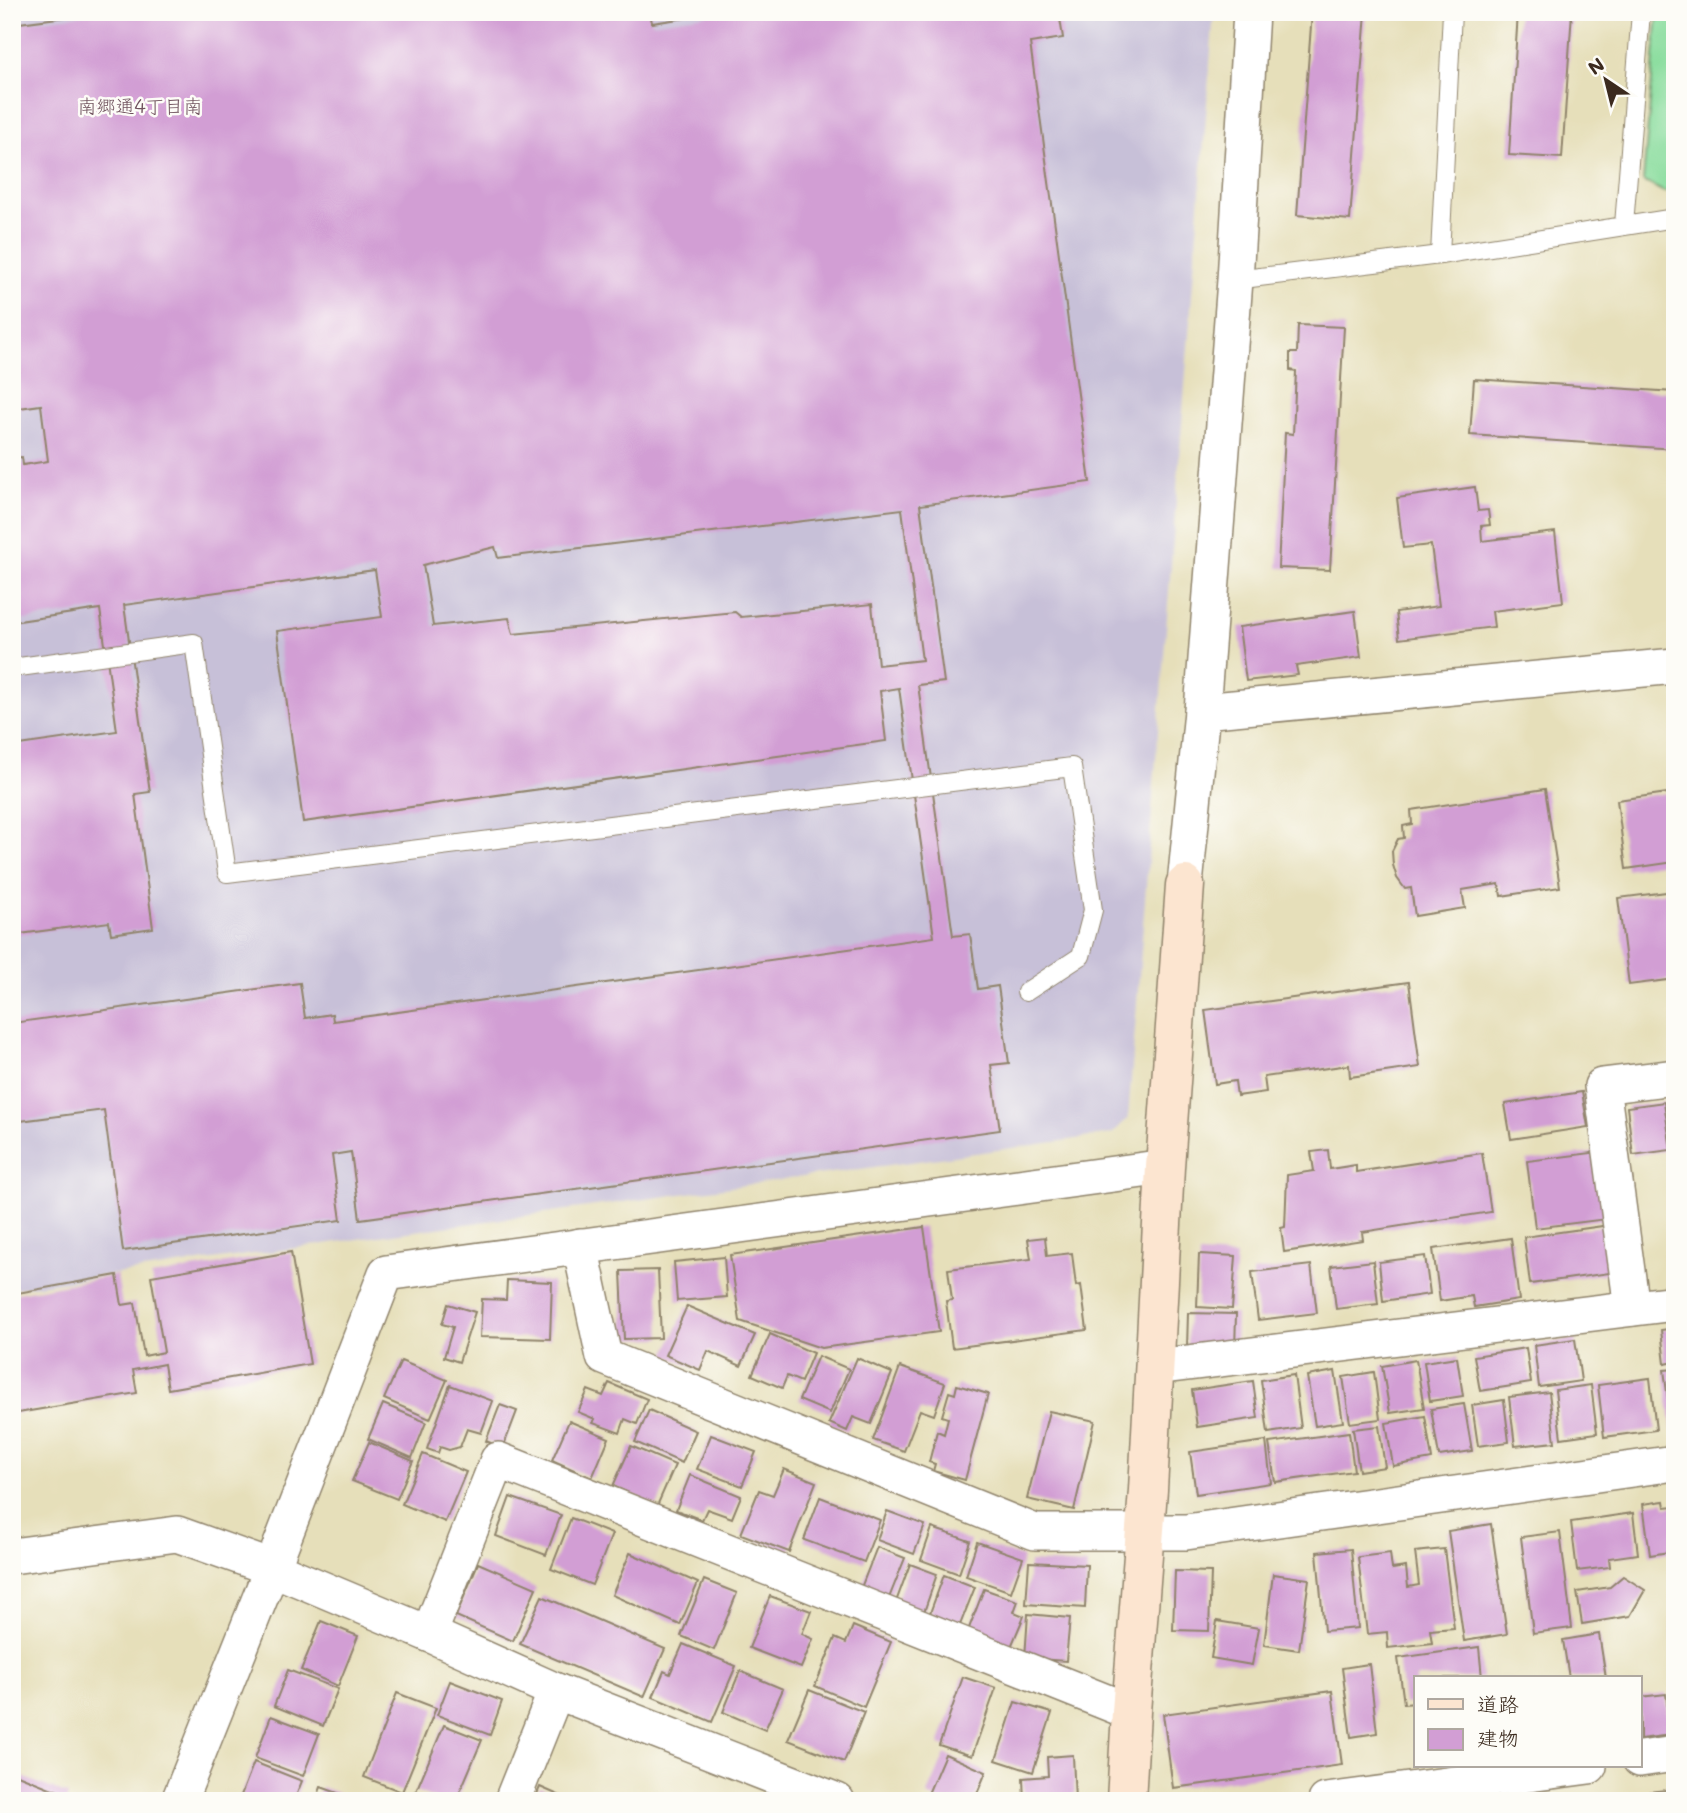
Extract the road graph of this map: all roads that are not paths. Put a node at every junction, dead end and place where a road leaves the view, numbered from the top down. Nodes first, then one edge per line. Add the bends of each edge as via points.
1 (1251, 12) edge
2 (1452, 12) edge
3 (1641, 12) edge
4 (1675, 218) edge
5 (1624, 225) junction
6 (1440, 255) junction
7 (1235, 280) junction
8 (1675, 666) edge
9 (12, 668) edge
10 (1202, 711) junction
11 (1185, 885) joint
12 (1026, 992) dead end
13 (1675, 1077) edge
14 (1165, 1167) junction
15 (580, 1246) junction
16 (1675, 1303) edge
17 (1632, 1308) junction
18 (1155, 1367) junction
19 (1675, 1463) edge
20 (1144, 1533) junction
21 (12, 1556) edge
22 (272, 1568) junction
23 (429, 1633) junction
24 (556, 1691) junction
25 (1130, 1712) junction
26 (1675, 1754) edge
27 (1642, 1759) edge
28 (1574, 1768) edge
29 (827, 1799) edge
30 (179, 1801) edge
31 (512, 1801) edge
32 (1126, 1801) edge
33 (1326, 1801) edge

1 - 7 street
2 - 6 lane
3 - 5 lane
4 - 5 lane
5 - 6 lane
6 - 7 lane
7 - 10 street
8 - 10 street
9 - 12 lane via 194,643 227,873 1072,767 1093,910 1081,956
10 - 11 street
11 - 14 street
13 - 17 street via 1602,1086
14 - 15 street
14 - 18 street
15 - 20 street via 604,1357 1035,1532
15 - 22 street via 386,1273
16 - 17 street
17 - 18 street
18 - 20 street
19 - 20 street via 1186,1532
20 - 25 street
21 - 22 street via 177,1534
22 - 23 street
22 - 30 street
23 - 24 street
23 - 25 street via 498,1460
24 - 29 street
24 - 31 street
25 - 32 street
26 - 27 street
28 - 33 street

